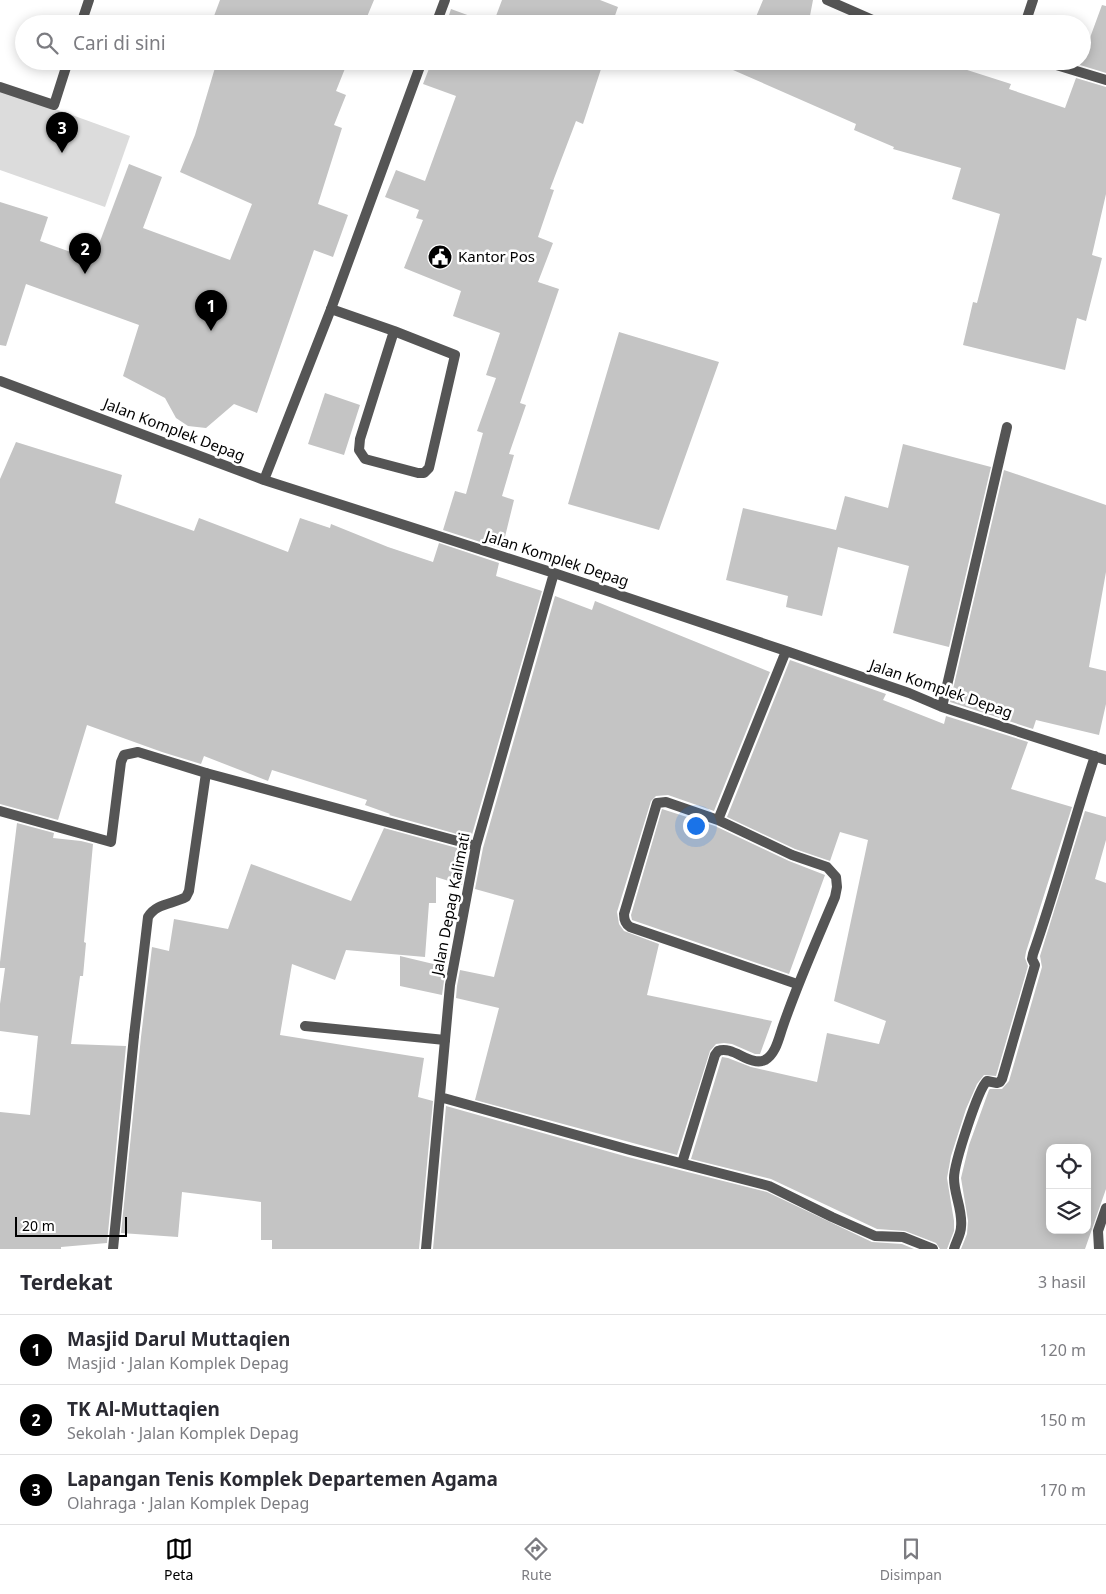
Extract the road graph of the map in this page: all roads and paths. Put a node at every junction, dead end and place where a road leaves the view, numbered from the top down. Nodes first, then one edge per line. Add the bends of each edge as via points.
1 (89, 0) edge
2 (445, 0) edge
3 (827, 0) edge
4 (1033, 0) edge
5 (84, 15) edge
6 (439, 15) edge
7 (861, 15) edge
8 (1028, 15) edge
9 (65, 70) edge
10 (419, 70) edge
11 (1073, 70) edge
12 (1106, 80) edge
13 (0, 87) edge
14 (331, 309) junction
15 (394, 331) junction
16 (0, 381) edge
17 (1007, 427) dead end
18 (264, 480) junction
19 (554, 573) junction
20 (786, 651) junction
21 (942, 707) junction
22 (1095, 756) junction
23 (1106, 760) edge
24 (206, 773) junction
25 (0, 811) edge
26 (718, 820) junction
27 (476, 846) junction
28 (798, 984) junction
29 (305, 1026) dead end
30 (445, 1040) junction
31 (440, 1097) junction
32 (682, 1163) junction
33 (1106, 1208) edge
34 (113, 1249) edge
35 (426, 1249) edge
36 (933, 1249) edge
37 (954, 1249) edge
38 (1099, 1249) edge

1 - 5 street
2 - 6 street
3 - 7 street
4 - 8 street
9 - 13 street via 54,105
10 - 14 street
11 - 12 street
14 - 15 street
14 - 18 street
15 - 15 street via 455,355 429,468 424,472 364,459 359,450
16 - 18 street, Jalan Komplek Depag
17 - 21 street
18 - 19 street, Jalan Komplek Depag
19 - 20 street, Jalan Komplek Depag
19 - 27 street, Jalan Depag Kalimati
20 - 21 street, Jalan Komplek Depag
20 - 26 street
21 - 22 street, Jalan Komplek Depag
22 - 23 street, Jalan Komplek Depag
22 - 37 street via 1033,954 1035,965 1002,1078 1000,1082 987,1081 983,1085 962,1146 954,1180 962,1228
24 - 25 street via 138,752 124,755 111,842
24 - 27 street
24 - 34 street via 190,891 186,897 160,906 148,917
26 - 28 street via 792,855 827,867 836,877 836,898
26 - 28 street via 666,802 657,803 624,920 630,927
27 - 30 street, Jalan Depag Kalimati via 450,985
28 - 32 street via 769,1057 763,1061 754,1060 722,1049 715,1054
29 - 30 street
30 - 31 street, Jalan Depag Kalimati
31 - 32 street
31 - 35 street, Jalan Depag Kalimati
32 - 36 street via 769,1186 875,1236 903,1237
33 - 38 street via 1098,1231

